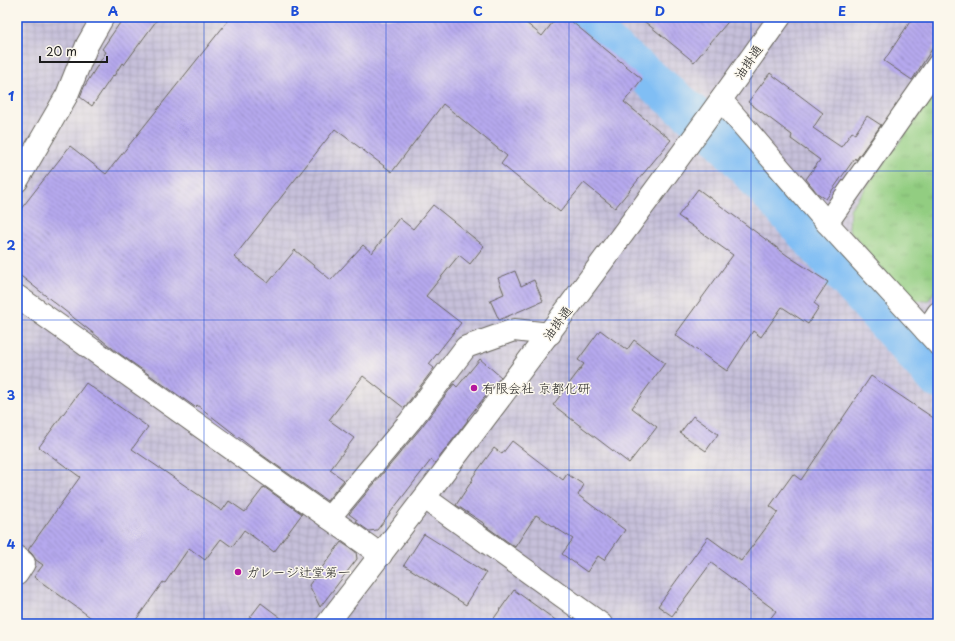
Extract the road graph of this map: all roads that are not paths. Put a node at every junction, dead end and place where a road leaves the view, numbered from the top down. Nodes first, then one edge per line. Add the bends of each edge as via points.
1 (103, 17) edge
2 (780, 17) edge
3 (938, 66) edge
4 (717, 106) junction
5 (17, 181) edge
6 (827, 223) junction
7 (17, 296) edge
8 (934, 329) edge
9 (550, 334) junction
10 (425, 498) junction
11 (329, 518) junction
12 (381, 555) junction
13 (17, 557) edge
14 (17, 574) edge
15 (328, 624) edge
16 (601, 624) edge

1 - 5 street via 87,45 67,95
2 - 4 street, 油掛通
3 - 6 street
4 - 6 street
4 - 9 street, 油掛通
6 - 8 street
7 - 11 street
9 - 10 street, 油掛通
9 - 11 street via 514,330 466,347 410,421
10 - 12 street, 油掛通
10 - 16 street
11 - 12 street
12 - 15 street, 油掛通
13 - 14 street via 24,564

